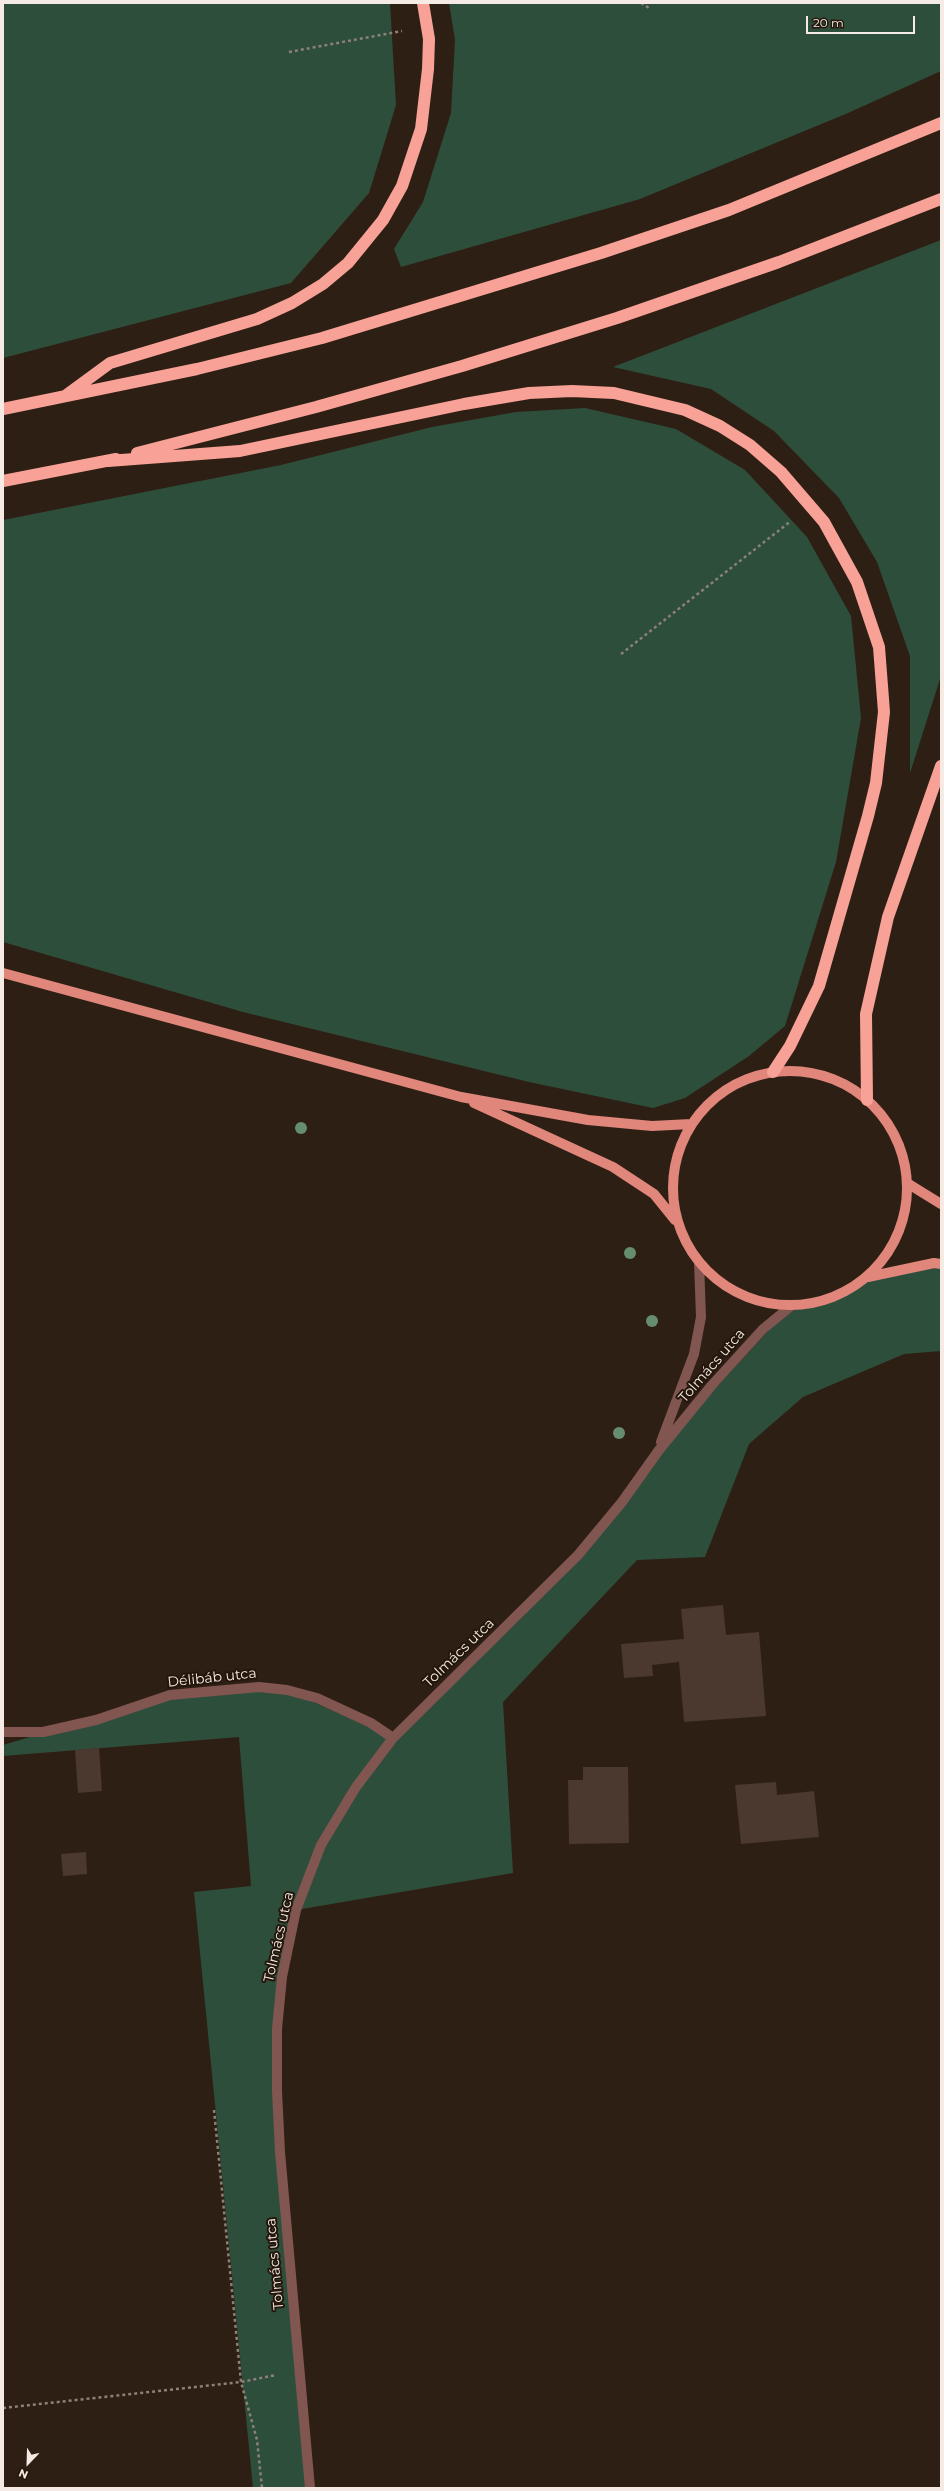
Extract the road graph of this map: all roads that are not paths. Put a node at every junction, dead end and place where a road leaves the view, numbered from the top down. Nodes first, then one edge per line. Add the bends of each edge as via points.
1 (423, 3) edge
2 (941, 123) edge
3 (941, 200) edge
4 (61, 399) junction
5 (3, 409) edge
6 (108, 461) junction
7 (3, 481) edge
8 (941, 766) edge
9 (3, 973) edge
10 (773, 1072) junction
11 (461, 1097) junction
12 (867, 1100) junction
13 (691, 1124) junction
14 (907, 1183) junction
15 (941, 1204) edge
16 (677, 1222) junction
17 (699, 1262) junction
18 (941, 1264) edge
19 (868, 1277) junction
20 (791, 1306) junction
21 (659, 1450) junction
22 (3, 1732) edge
23 (393, 1738) junction
24 (310, 2488) edge

1 - 4 highway via 428,26 426,101 412,161 402,186 383,220 348,263 323,284 292,303 257,319 110,363
2 - 4 highway via 729,210 601,253 322,338
3 - 6 highway via 780,262 617,318 462,366
4 - 5 highway
6 - 7 highway
6 - 10 highway via 240,451 464,404 529,393 572,391 614,393 685,410 720,426 750,446 781,472 824,522 853,575 878,647 884,712 876,784 819,986 790,1046
8 - 12 highway via 888,916 866,1014
9 - 11 main road
10 - 12 main road via 799,1071 824,1076 847,1085
10 - 13 main road via 732,1086 702,1109
11 - 13 main road via 588,1120 652,1126
11 - 16 main road via 613,1167 654,1194
12 - 14 main road via 891,1129 903,1158
13 - 16 main road via 681,1142 675,1162 673,1202
14 - 15 main road
14 - 19 main road via 907,1204 896,1237 882,1261
16 - 17 main road via 690,1250
17 - 20 main road via 713,1278 730,1290 770,1304
17 - 21 street, Tolmács utca via 701,1317 694,1354
18 - 19 main road via 934,1263
19 - 20 main road via 844,1293 818,1303
20 - 21 street, Tolmács utca via 763,1329 712,1385
21 - 23 street, Tolmács utca via 622,1502 578,1555
22 - 23 street, Délibáb utca via 43,1732 96,1720 170,1694 258,1687 287,1690 317,1698 371,1723
23 - 24 street, Tolmács utca via 356,1787 321,1845 296,1910 282,1977 277,2029 276,2091

